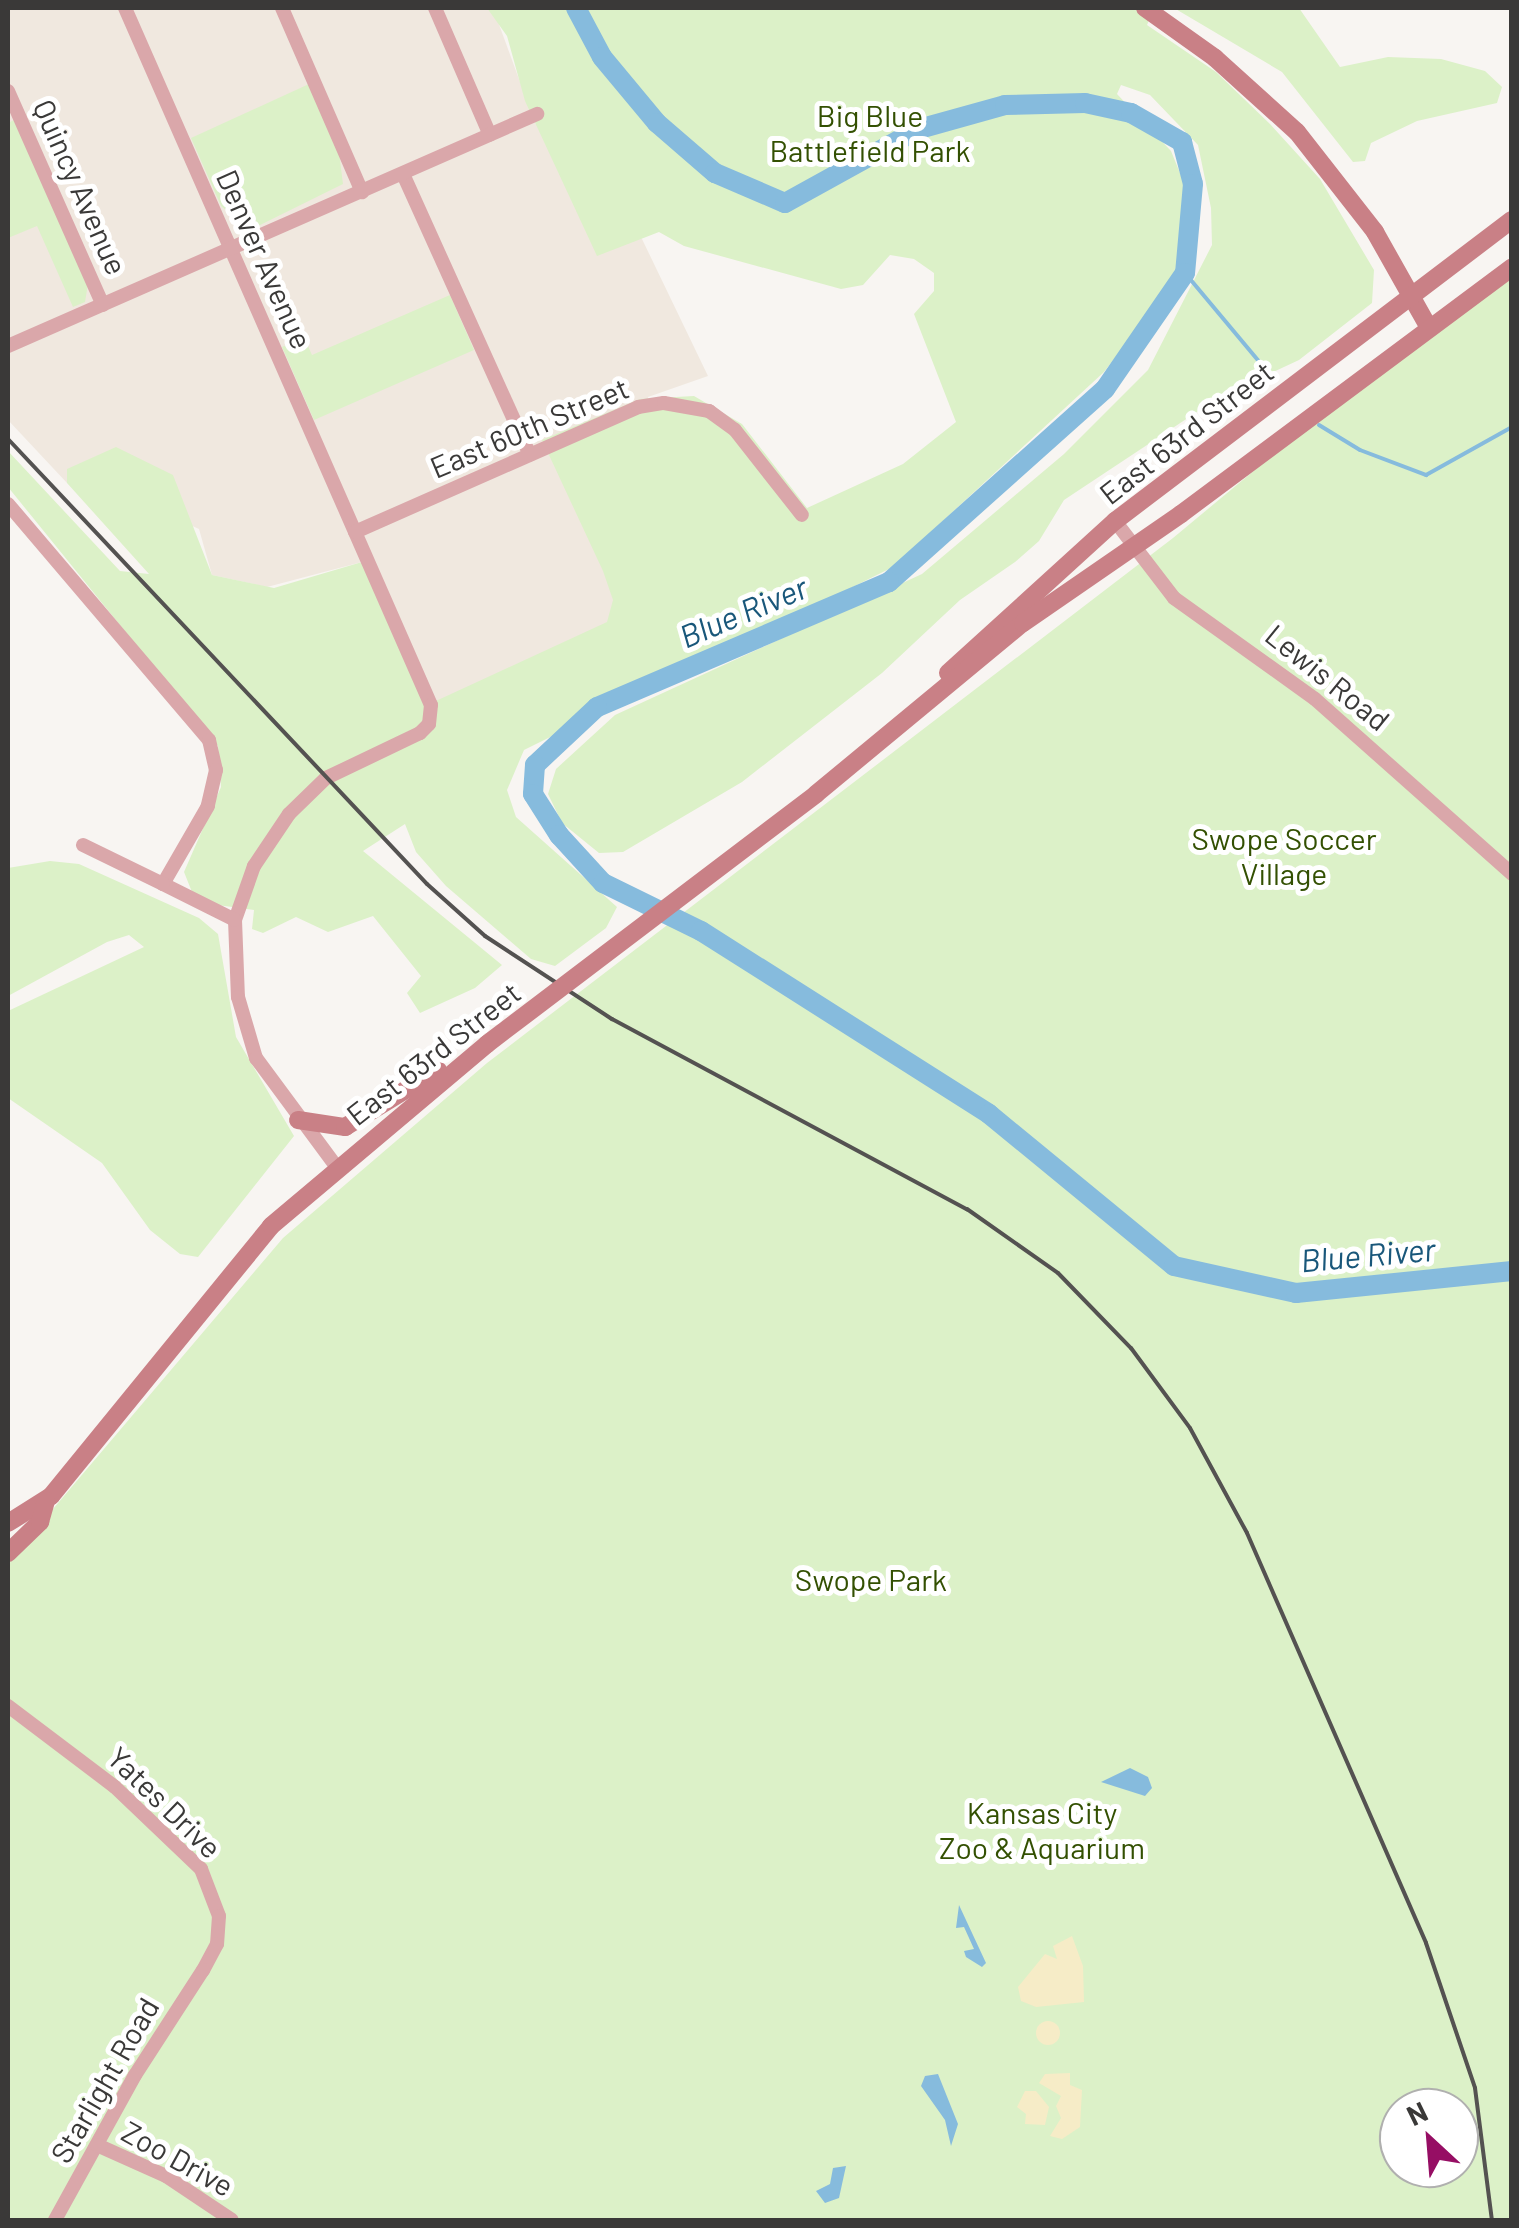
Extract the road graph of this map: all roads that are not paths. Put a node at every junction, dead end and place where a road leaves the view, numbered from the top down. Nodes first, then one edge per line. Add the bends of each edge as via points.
1 (125, 8) edge
2 (282, 8) edge
3 (435, 8) edge
4 (1146, 8) edge
5 (8, 91) edge
6 (537, 114) dead end
7 (490, 134) junction
8 (403, 174) junction
9 (362, 192) junction
10 (1512, 220) edge
11 (231, 249) junction
12 (1512, 267) edge
13 (1410, 295) junction
14 (103, 305) junction
15 (1428, 326) junction
16 (8, 346) edge
17 (530, 455) junction
18 (8, 504) edge
19 (802, 515) dead end
20 (1115, 522) junction
21 (355, 532) junction
22 (1132, 546) junction
23 (916, 712) junction
24 (83, 845) dead end
25 (1512, 874) edge
26 (164, 884) junction
27 (235, 920) junction
28 (488, 1044) junction
29 (298, 1120) junction
30 (336, 1166) junction
31 (46, 1501) junction
32 (8, 1523) edge
33 (8, 1553) edge
34 (8, 1706) edge
35 (203, 1970) joint
36 (97, 2145) junction
37 (55, 2220) edge
38 (232, 2220) edge

1 - 11 street, Denver Avenue
2 - 9 street
3 - 7 street
4 - 13 main road via 1215,58 1296,132 1337,178
5 - 14 street, Quincy Avenue
6 - 7 street
7 - 8 street
8 - 9 street
8 - 17 street
9 - 11 street
10 - 13 main road, East 63rd Street
11 - 14 street
11 - 21 street, Denver Avenue
12 - 15 main road, East 63rd Street
13 - 15 main road
13 - 20 main road, East 63rd Street
14 - 16 street
15 - 22 main road, East 63rd Street
17 - 19 street, East 60th Street via 638,408 690,406 735,430
17 - 21 street, East 60th Street
18 - 26 street via 208,740 216,770 208,806
20 - 22 street, Lewis Road
20 - 23 main road, East 63rd Street via 965,654
21 - 27 street, Denver Avenue via 432,716 420,733 326,778 289,814 254,866
22 - 23 main road, East 63rd Street via 1022,623
22 - 25 street, Lewis Road via 1174,598 1316,699
23 - 28 main road, East 63rd Street, bridge
24 - 26 street
26 - 27 street
27 - 29 street via 247,1036 267,1080
28 - 29 main road via 345,1127
28 - 30 main road, East 63rd Street
29 - 30 street
30 - 31 main road, East 63rd Street via 271,1226
31 - 32 main road, East 63rd Street
31 - 33 main road, East 63rd Street via 40,1522
34 - 35 street, Yates Drive via 114,1787 201,1869 219,1916 217,1944
35 - 36 street, Starlight Road
36 - 37 street, Starlight Road
36 - 38 street, Zoo Drive via 166,2176

